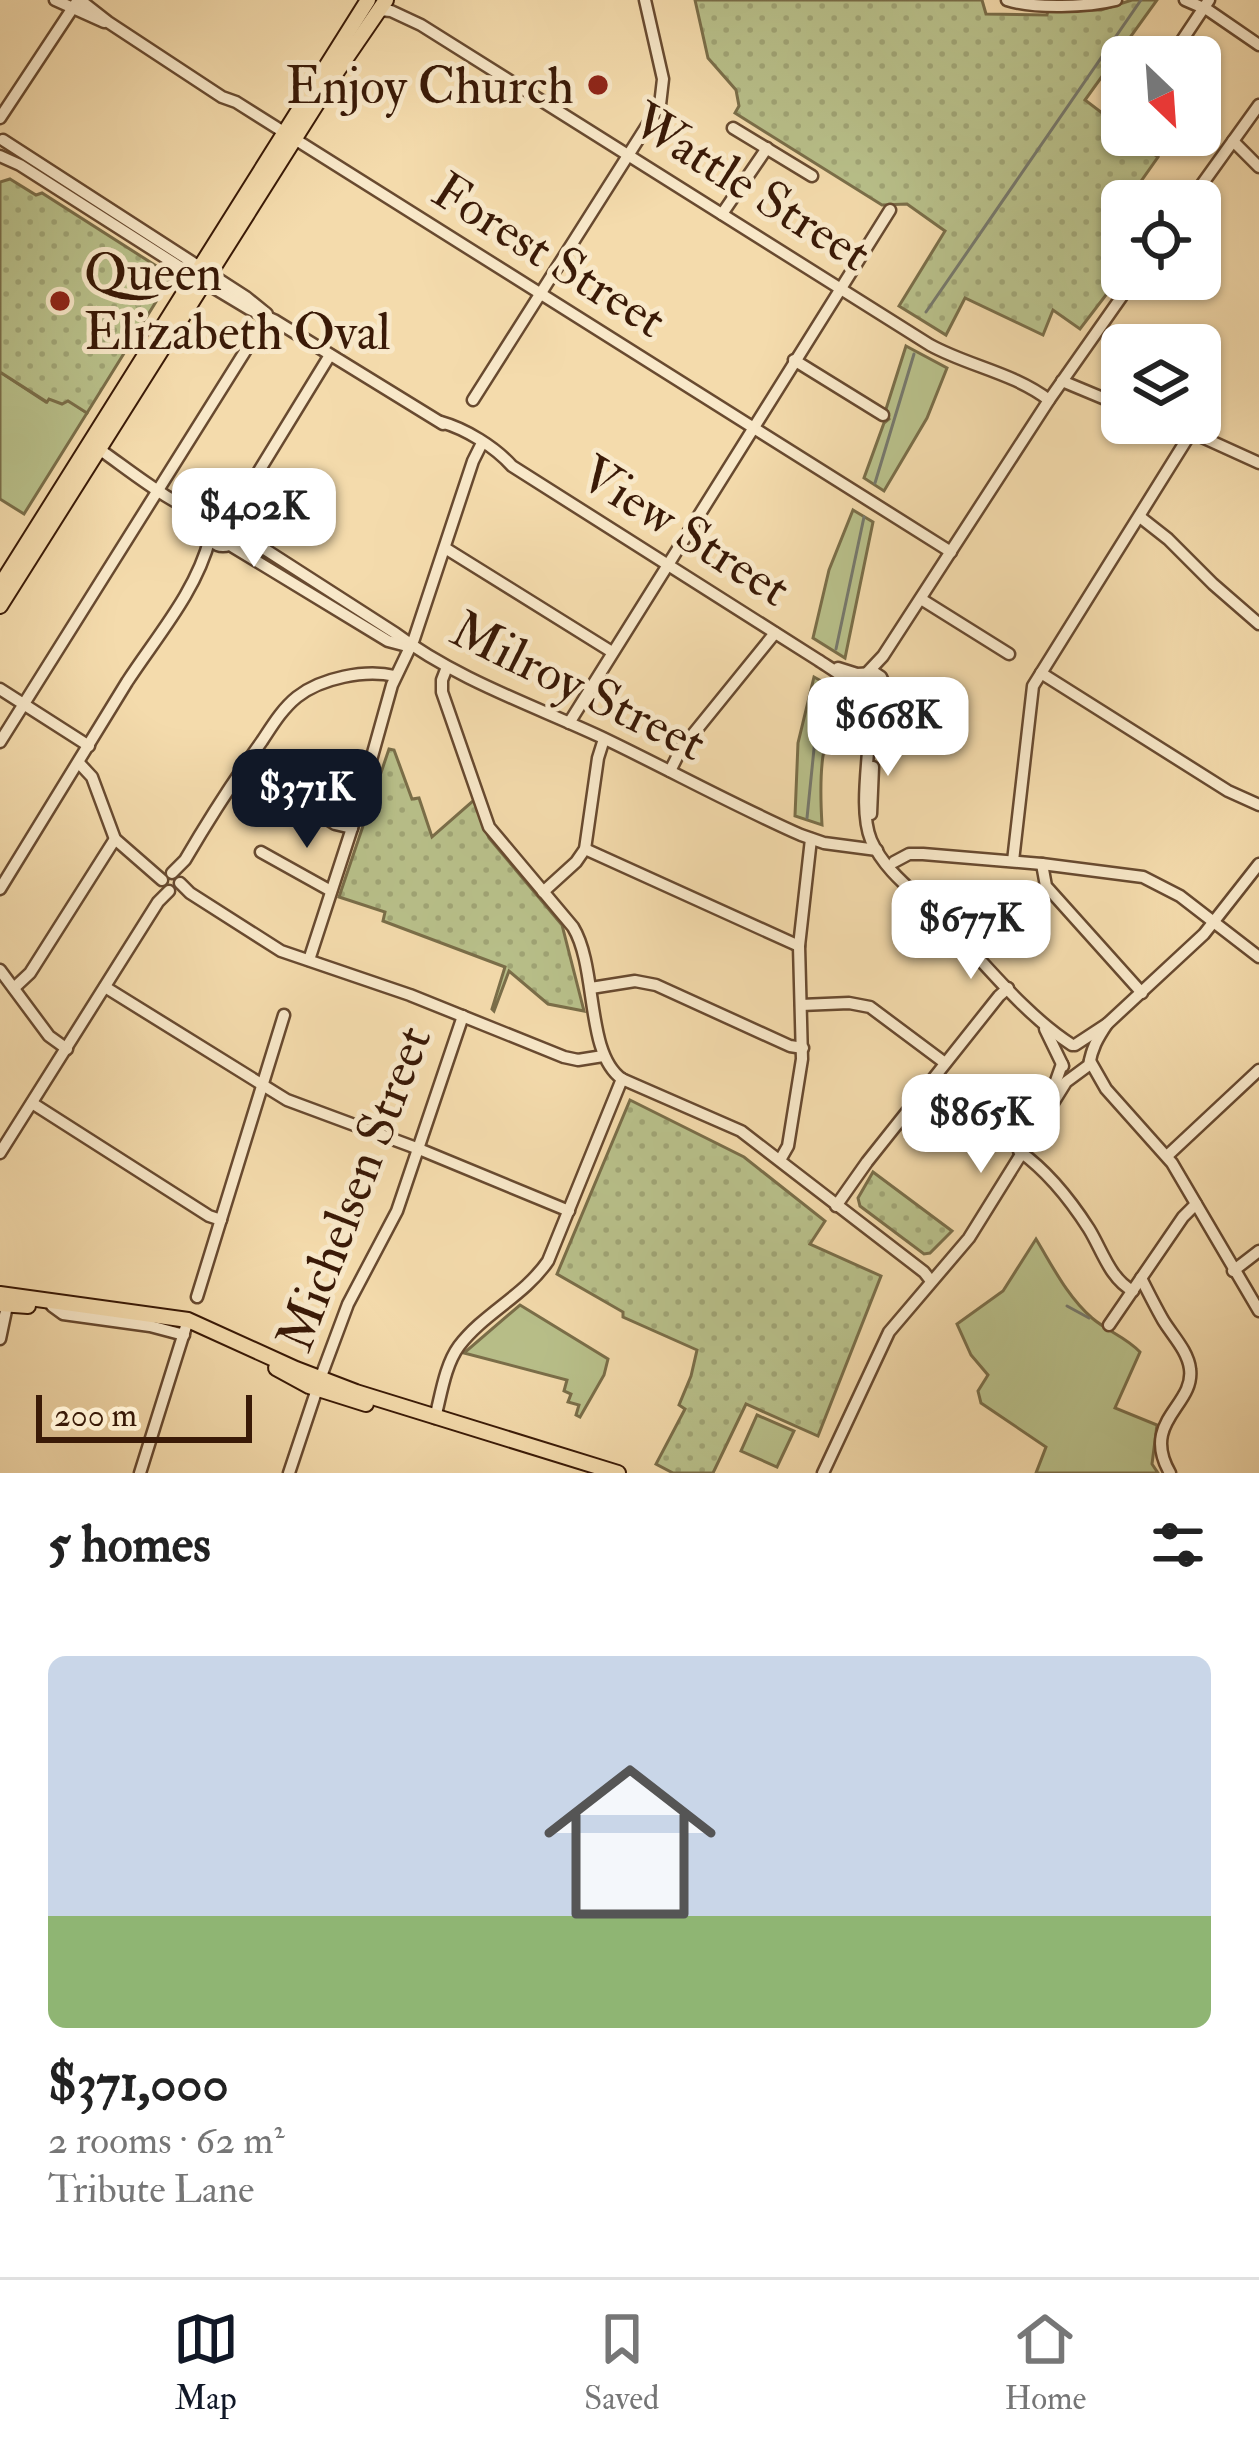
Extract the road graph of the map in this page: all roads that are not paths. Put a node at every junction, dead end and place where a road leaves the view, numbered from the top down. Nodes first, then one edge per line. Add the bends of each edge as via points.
1 (55, 0) edge
2 (397, 0) edge
3 (645, 0) edge
4 (1007, 0) edge
5 (1116, 0) edge
6 (1185, 0) edge
7 (374, 2) edge
8 (77, 3) edge
9 (1206, 4) edge
10 (421, 25) junction
11 (1185, 36) edge
12 (1259, 45) edge
13 (13, 102) junction
14 (1259, 105) edge
15 (0, 118) edge
16 (734, 128) dead end
17 (289, 137) junction
18 (1233, 141) junction
19 (1, 143) edge
20 (767, 148) junction
21 (627, 154) junction
22 (1259, 167) edge
23 (812, 176) dead end
24 (1205, 180) edge
25 (890, 209) dead end
26 (722, 214) junction
27 (202, 274) junction
28 (840, 287) junction
29 (539, 293) junction
30 (1119, 300) edge
31 (270, 319) junction
32 (330, 355) junction
33 (794, 360) junction
34 (1062, 381) junction
35 (1101, 397) edge
36 (473, 400) dead end
37 (1048, 400) junction
38 (884, 415) dead end
39 (752, 428) junction
40 (1184, 444) edge
41 (1218, 444) edge
42 (481, 446) junction
43 (99, 449) junction
44 (89, 464) junction
45 (1259, 464) edge
46 (124, 469) junction
47 (158, 491) junction
48 (53, 501) junction
49 (240, 502) junction
50 (188, 510) junction
51 (1140, 517) junction
52 (56, 518) junction
53 (218, 519) junction
54 (237, 528) junction
55 (210, 537) junction
56 (227, 546) junction
57 (445, 548) junction
58 (951, 552) junction
59 (666, 564) junction
60 (202, 566) junction
61 (4, 580) edge
62 (921, 599) junction
63 (0, 607) edge
64 (905, 624) junction
65 (1259, 624) edge
66 (776, 632) junction
67 (410, 646) junction
68 (612, 652) junction
69 (1009, 654) dead end
70 (818, 660) junction
71 (447, 667) junction
72 (865, 674) junction
73 (1041, 674) junction
74 (395, 676) junction
75 (881, 677) junction
76 (0, 689) edge
77 (881, 692) junction
78 (862, 693) junction
79 (24, 704) junction
80 (569, 723) junction
81 (604, 739) junction
82 (0, 742) edge
83 (89, 746) junction
84 (79, 764) junction
85 (244, 766) junction
86 (670, 771) junction
87 (1259, 805) edge
88 (352, 828) junction
89 (116, 839) junction
90 (811, 839) junction
91 (874, 840) junction
92 (585, 849) junction
93 (261, 852) dead end
94 (1013, 861) junction
95 (894, 862) junction
96 (1042, 864) junction
97 (1259, 864) edge
98 (171, 882) junction
99 (0, 889) edge
100 (331, 891) junction
101 (543, 892) junction
102 (935, 911) junction
103 (1214, 922) junction
104 (799, 946) junction
105 (1259, 957) edge
106 (308, 961) junction
107 (0, 970) edge
108 (105, 987) junction
109 (14, 988) junction
110 (591, 988) junction
111 (1009, 988) junction
112 (1142, 992) junction
113 (801, 1005) junction
114 (284, 1015) dead end
115 (463, 1016) junction
116 (1040, 1021) junction
117 (1107, 1024) junction
118 (1074, 1045) junction
119 (802, 1048) junction
120 (67, 1049) junction
121 (603, 1056) junction
122 (1089, 1058) junction
123 (1062, 1062) junction
124 (946, 1064) junction
125 (1259, 1070) edge
126 (1078, 1073) junction
127 (622, 1079) junction
128 (260, 1085) junction
129 (1106, 1089) junction
130 (32, 1103) junction
131 (419, 1149) junction
132 (1020, 1152) junction
133 (0, 1154) edge
134 (1167, 1156) junction
135 (780, 1160) junction
136 (1196, 1204) junction
137 (836, 1206) junction
138 (568, 1211) junction
139 (220, 1220) junction
140 (1256, 1259) edge
141 (1233, 1271) junction
142 (1141, 1278) junction
143 (930, 1279) junction
144 (1132, 1291) junction
145 (197, 1297) dead end
146 (4, 1299) edge
147 (52, 1306) junction
148 (105, 1307) junction
149 (1259, 1311) edge
150 (1109, 1325) dead end
151 (186, 1328) junction
152 (0, 1339) edge
153 (318, 1384) junction
154 (435, 1418) junction
155 (140, 1473) edge
156 (290, 1473) edge
157 (618, 1473) edge
158 (820, 1473) edge
159 (1170, 1473) edge

1 - 8 street, Forest Street
2 - 10 street, Wattle Street
3 - 21 street via 663,93
4 - 5 street
6 - 9 street
7 - 10 street, Wattle Street
7 - 17 main road
8 - 13 street
8 - 17 street, Forest Street
9 - 11 street
9 - 12 street
10 - 21 street, Wattle Street
13 - 15 street
13 - 19 street
14 - 18 street
16 - 20 street
17 - 27 main road
17 - 29 street, Forest Street
18 - 22 street
18 - 24 street
19 - 27 street, View Street via 20,165
20 - 23 street
20 - 26 street
21 - 26 street, Wattle Street
21 - 29 street
25 - 28 street
26 - 28 street, Wattle Street
27 - 31 street, View Street
27 - 43 main road
27 - 48 main road
28 - 33 street
28 - 37 street, Wattle Street via 947,354
29 - 36 street
29 - 39 street, Forest Street
30 - 34 street
31 - 32 street, View Street
31 - 47 street
32 - 42 street, View Street
32 - 49 street
33 - 38 street
33 - 39 street
34 - 35 street
34 - 37 street
37 - 58 street
39 - 58 street, Forest Street
39 - 59 street
40 - 51 street
41 - 45 street
42 - 57 street
42 - 59 street, View Street
43 - 44 main road
43 - 46 street
43 - 48 main road
44 - 46 street
44 - 52 main road
46 - 47 street
47 - 50 street
47 - 79 street
48 - 61 main road
49 - 53 street
49 - 54 street
50 - 53 street
50 - 55 street
51 - 65 street
51 - 73 street
52 - 61 main road
52 - 63 main road
53 - 54 street
53 - 55 street
54 - 56 street
54 - 67 street
55 - 56 street
55 - 60 street
56 - 60 street
56 - 67 street via 388,641
57 - 67 street
57 - 68 street
58 - 62 street
59 - 66 street, View Street
59 - 68 street
60 - 83 street
62 - 64 street
62 - 69 street
64 - 72 street
64 - 75 street
66 - 70 street, View Street
66 - 86 street
67 - 71 street, Milroy Street
67 - 74 street
68 - 80 street
70 - 72 street, View Street
70 - 78 street, View Street
71 - 80 street, Milroy Street
71 - 101 street via 442,692 489,827
72 - 75 street
72 - 78 street
73 - 87 street
73 - 94 street via 1030,696
74 - 85 street via 341,678 304,693
74 - 88 street
75 - 77 street
76 - 79 street
77 - 78 street
77 - 91 street
78 - 91 street via 871,713 863,799
79 - 82 street
79 - 83 street
80 - 81 street, Milroy Street
81 - 86 street, Milroy Street
81 - 92 street
83 - 84 street
84 - 89 street
84 - 99 street
85 - 88 street
85 - 98 street
86 - 90 street, Milroy Street
88 - 100 street
89 - 98 street
89 - 109 street
90 - 91 street, Milroy Street
90 - 104 street
91 - 95 street
91 - 102 street via 893,872
92 - 101 street
92 - 104 street
93 - 100 street
94 - 95 street via 915,853
94 - 96 street
95 - 102 street
96 - 103 street via 1143,877
96 - 112 street via 1046,886
97 - 103 street
98 - 106 street
98 - 108 street
100 - 106 street
101 - 110 street via 578,935
102 - 111 street
103 - 105 street
103 - 112 street
104 - 113 street
106 - 115 street
107 - 109 street
108 - 120 street
108 - 128 street
109 - 120 street
110 - 119 street via 656,985
110 - 121 street
111 - 116 street
111 - 124 street
112 - 117 street
113 - 119 street
113 - 124 street via 870,1007
114 - 128 street
115 - 121 street via 564,1057
115 - 131 street, Michelsen Street
116 - 118 street
116 - 123 street
117 - 118 street
117 - 122 street
118 - 122 street
118 - 123 street
119 - 135 street
120 - 130 street
121 - 127 street
122 - 126 street
122 - 129 street
123 - 126 street
123 - 132 street
124 - 137 street
125 - 134 street
126 - 129 street
126 - 132 street
127 - 135 street via 725,1122
127 - 138 street
128 - 131 street
128 - 139 street
129 - 134 street
130 - 133 street
130 - 139 street
131 - 138 street
131 - 153 street, Michelsen Street
132 - 143 street
132 - 144 street via 1070,1203
134 - 136 street
135 - 137 street
136 - 141 street
136 - 142 street
137 - 143 street
138 - 154 street via 541,1271 458,1348
139 - 145 street
140 - 141 street
141 - 149 street
142 - 144 street
142 - 159 street via 1190,1366 1162,1435
143 - 158 street via 878,1340
144 - 150 street
146 - 147 main road
146 - 148 main road
146 - 152 street
147 - 148 main road
147 - 151 street via 62,1314
148 - 151 main road
151 - 153 main road via 242,1345
151 - 155 street
153 - 154 main road
153 - 156 street, Michelsen Street
154 - 157 main road

